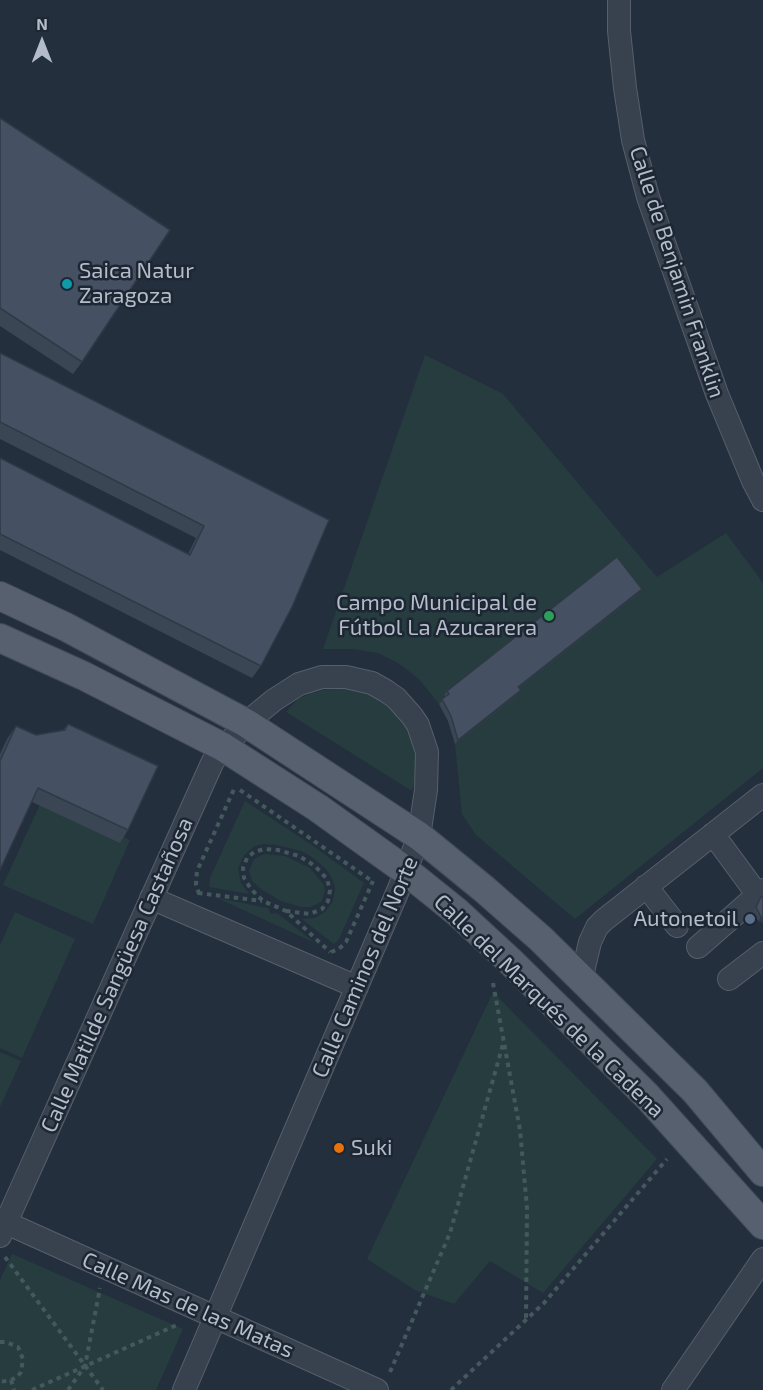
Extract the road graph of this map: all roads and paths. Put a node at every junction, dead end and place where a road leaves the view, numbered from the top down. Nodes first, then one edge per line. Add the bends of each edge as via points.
1 (619, 0) edge
2 (763, 500) edge
3 (0, 596) edge
4 (0, 638) edge
5 (246, 723) junction
6 (224, 747) junction
7 (208, 772) junction
8 (235, 787) junction
9 (763, 795) edge
10 (713, 834) junction
11 (419, 836) junction
12 (406, 871) junction
13 (372, 881) junction
14 (646, 886) junction
15 (198, 893) junction
16 (761, 896) edge
17 (151, 898) junction
18 (395, 898) junction
19 (204, 899) dead end
20 (263, 901) junction
21 (286, 911) junction
22 (677, 926) dead end
23 (698, 947) dead end
24 (318, 951) dead end
25 (330, 952) junction
26 (763, 953) edge
27 (729, 979) dead end
28 (581, 980) junction
29 (493, 982) dead end
30 (357, 987) junction
31 (504, 1044) junction
32 (667, 1159) dead end
33 (763, 1172) edge
34 (763, 1225) edge
35 (2, 1233) edge
36 (763, 1259) edge
37 (105, 1267) junction
38 (216, 1318) junction
39 (526, 1320) junction
40 (184, 1322) dead end
41 (0, 1342) edge
42 (86, 1366) junction
43 (11, 1380) junction
44 (384, 1381) edge
45 (0, 1382) edge
46 (14, 1390) edge
47 (32, 1390) edge
48 (68, 1390) edge
49 (103, 1390) edge
50 (184, 1390) edge
51 (451, 1390) edge
52 (673, 1390) edge

1 - 2 street, Calle de Benjamin Franklin via 625,88 648,197 717,394
3 - 5 main road, Calle del Marqués de la Cadena
4 - 6 main road, Calle del Marqués de la Cadena
5 - 6 street, Calle Matilde Sangüesa Castañosa
5 - 11 main road, Calle del Marqués de la Cadena
5 - 11 street, Calle Caminos del Norte via 286,691 312,679 357,679 386,691 412,716 427,752
6 - 7 street, Calle Matilde Sangüesa Castañosa
6 - 12 main road, Calle del Marqués de la Cadena
7 - 8 path
7 - 17 street, Calle Matilde Sangüesa Castañosa
8 - 13 path
8 - 15 path via 197,872
9 - 10 street
10 - 14 street
10 - 16 street
11 - 12 street, Calle Caminos del Norte
11 - 28 main road, Calle del Marqués de la Cadena via 541,939
12 - 18 street, Calle Caminos del Norte
12 - 34 main road, Calle del Marqués de la Cadena via 457,912 647,1096
13 - 18 path
13 - 25 path via 346,942
14 - 22 street
14 - 28 street via 597,927
15 - 19 path
15 - 20 path
16 - 23 street
17 - 30 street
17 - 35 street, Calle Matilde Sangüesa Castañosa
18 - 30 street, Calle Caminos del Norte
20 - 21 path
20 - 21 path via 244,878 247,858 264,849 299,856 327,879 328,901 310,914
21 - 25 path
24 - 25 path
26 - 27 street
28 - 33 main road, Calle del Marqués de la Cadena via 695,1091
29 - 31 path
30 - 38 street, Calle Caminos del Norte
31 - 39 path via 520,1130 527,1208
31 - 44 path via 450,1233
32 - 39 path
35 - 37 street, Calle Mas de las Matas
35 - 42 path
36 - 52 street
37 - 38 street, Calle Mas de las Matas
37 - 42 path
38 - 44 street, Calle Mas de las Matas
38 - 50 street, Calle Caminos del Norte
39 - 51 path
40 - 42 path
41 - 43 path via 18,1347 24,1359 21,1372
42 - 47 path
42 - 48 path
42 - 49 path
43 - 45 path
43 - 46 path

